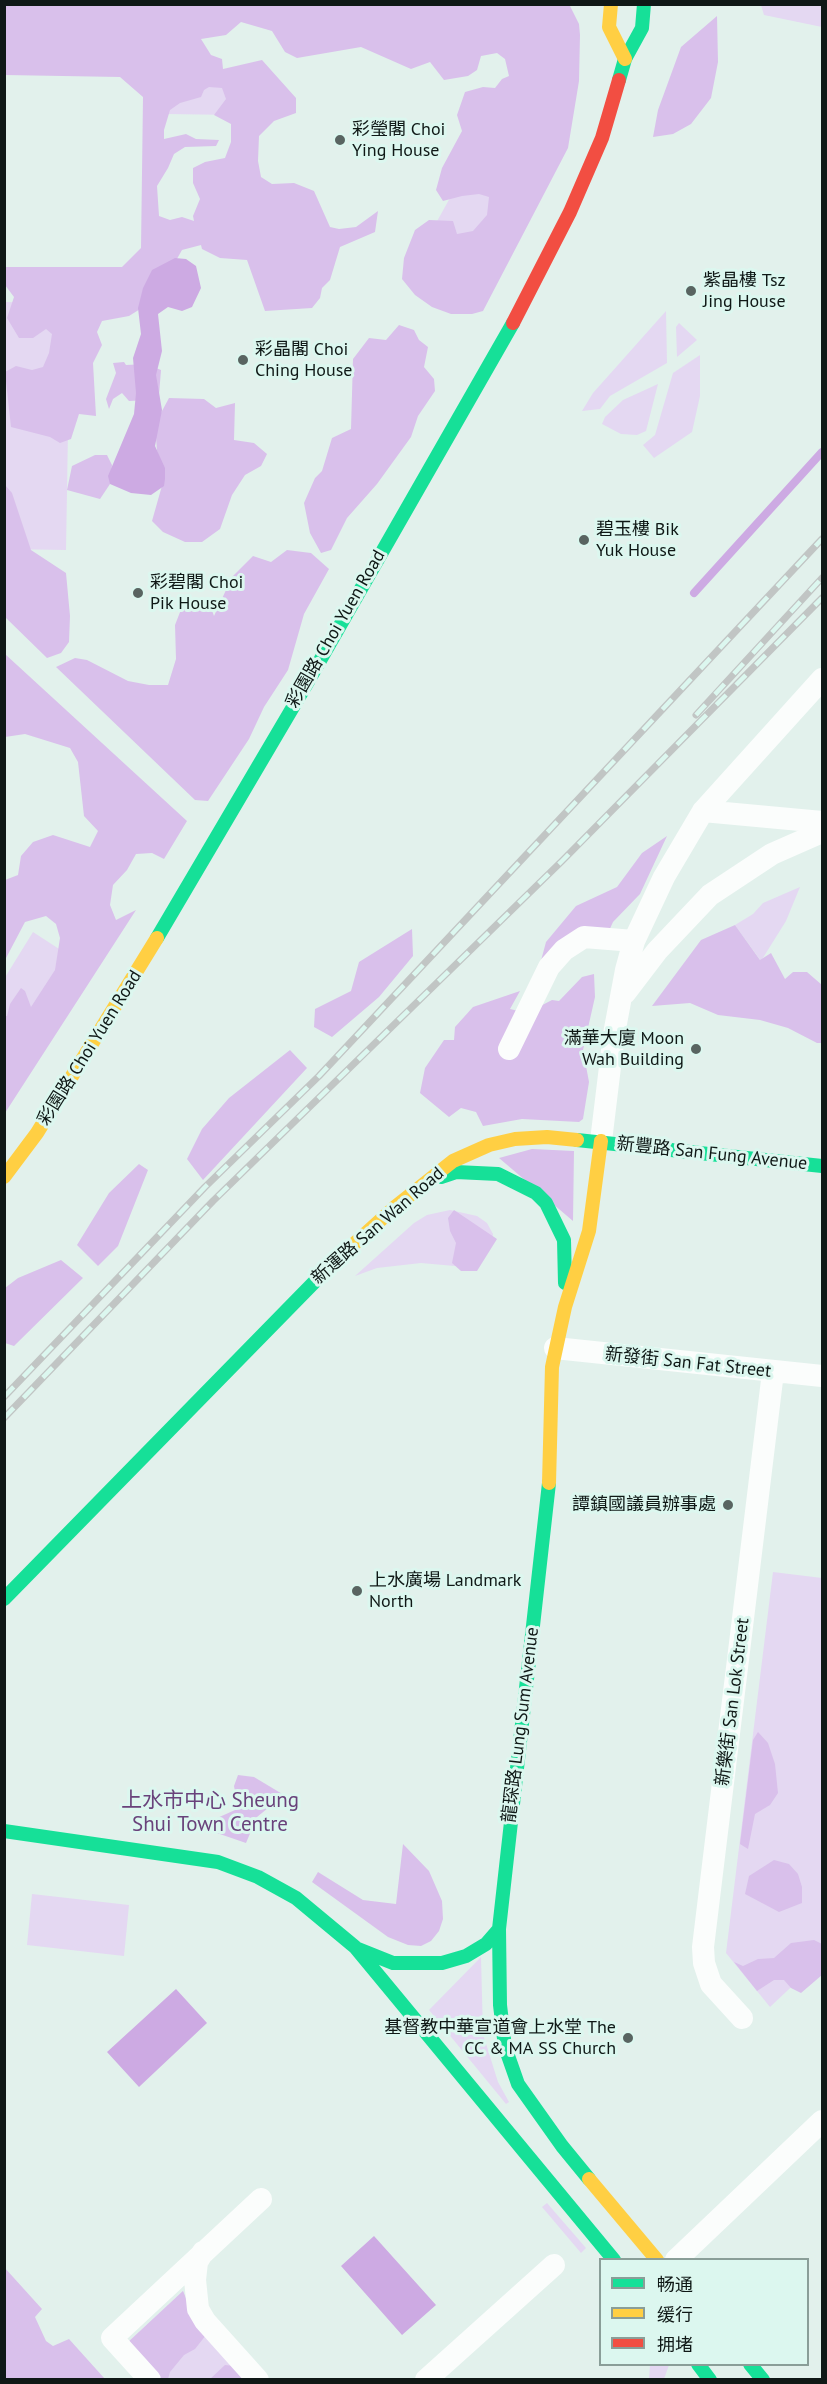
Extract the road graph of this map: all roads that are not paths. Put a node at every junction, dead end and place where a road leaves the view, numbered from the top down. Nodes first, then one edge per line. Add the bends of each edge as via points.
1 (611, 4) edge
2 (644, 4) edge
3 (625, 59) junction
4 (822, 679) edge
5 (703, 811) junction
6 (822, 822) edge
7 (822, 832) edge
8 (634, 941) junction
9 (620, 1000) junction
10 (509, 1049) dead end
11 (601, 1141) junction
12 (822, 1166) edge
13 (4, 1177) edge
14 (426, 1182) junction
15 (564, 1307) junction
16 (555, 1348) junction
17 (773, 1372) junction
18 (822, 1376) edge
19 (4, 1599) edge
20 (8, 1829) edge
21 (499, 1929) junction
22 (355, 1947) junction
23 (742, 2018) dead end
24 (822, 2121) edge
25 (261, 2199) dead end
26 (203, 2250) junction
27 (613, 2258) edge
28 (656, 2258) edge
29 (677, 2258) edge
30 (554, 2265) dead end
31 (752, 2366) edge
32 (150, 2379) edge
33 (258, 2379) edge
34 (426, 2379) edge
35 (763, 2379) edge

1 - 3 street via 609,27
2 - 3 street, 彩園路 Choi Yuen Road via 642,28
3 - 13 street, 彩園路 Choi Yuen Road via 602,138 575,202 510,328 143,962 38,1133
4 - 5 street
5 - 6 street
5 - 8 street via 664,877
7 - 9 street via 772,854 710,896 657,951
8 - 9 street
8 - 10 street via 584,937 564,950 549,967
9 - 11 street
11 - 12 street, 新豐路 San Fung Avenue
11 - 14 street, 新運路 San Wan Road via 514,1139 453,1161
11 - 15 street, 龍琛路 Lung Sum Avenue via 589,1231
14 - 15 street, 龍琛路 Lung Sum Avenue via 456,1172 478,1172 512,1179 537,1193 553,1213 564,1240
14 - 19 street, 新運路 San Wan Road via 309,1285
15 - 16 street, 龍琛路 Lung Sum Avenue
16 - 17 street, 新發街 San Fat Street
16 - 21 street, 龍琛路 Lung Sum Avenue via 550,1387 548,1503
17 - 18 street, 新發街 San Fat Street
17 - 23 street, 新樂街 San Lok Street via 703,1947 711,1984
20 - 22 street via 218,1862 258,1877 296,1898
21 - 22 street via 486,1944 466,1956 442,1963 393,1963
21 - 28 street, 龍琛路 Lung Sum Avenue via 501,2029 518,2084 549,2130
22 - 27 street
24 - 29 street
25 - 26 street
26 - 32 street via 112,2338
26 - 33 street via 195,2280 198,2309
30 - 34 street
31 - 35 street

